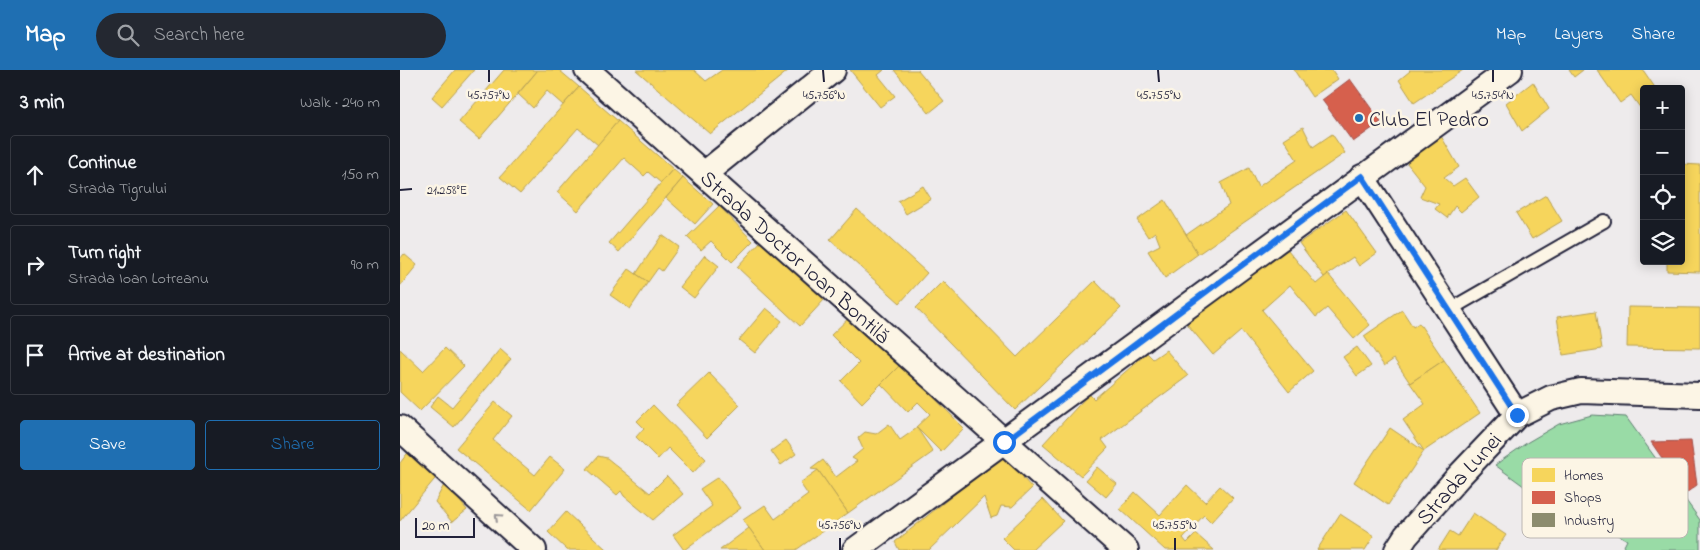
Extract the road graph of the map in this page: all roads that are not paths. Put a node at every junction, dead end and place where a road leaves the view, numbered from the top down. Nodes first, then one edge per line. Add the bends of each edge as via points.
1 (587, 70) edge
2 (833, 70) edge
3 (1510, 70) edge
4 (704, 174) junction
5 (1362, 176) junction
6 (1604, 221) dead end
7 (1449, 310) junction
8 (1700, 395) edge
9 (1517, 415) junction
10 (400, 428) edge
11 (1004, 442) junction
12 (534, 550) edge
13 (855, 550) edge
14 (1126, 550) edge
15 (1397, 550) edge

1 - 4 street, Strada Doctor Ioan Bontilă
2 - 4 street
3 - 5 street
4 - 11 street, Strada Doctor Ioan Bontilă
5 - 7 street
5 - 11 street
6 - 7 lane
7 - 9 street
8 - 9 street, Strada Lunei via 1582,390 1551,398
9 - 15 street, Strada Lunei via 1458,476
12 -> 10 street
11 - 13 street
11 - 14 street, Strada Doctor Ioan Bontilă

